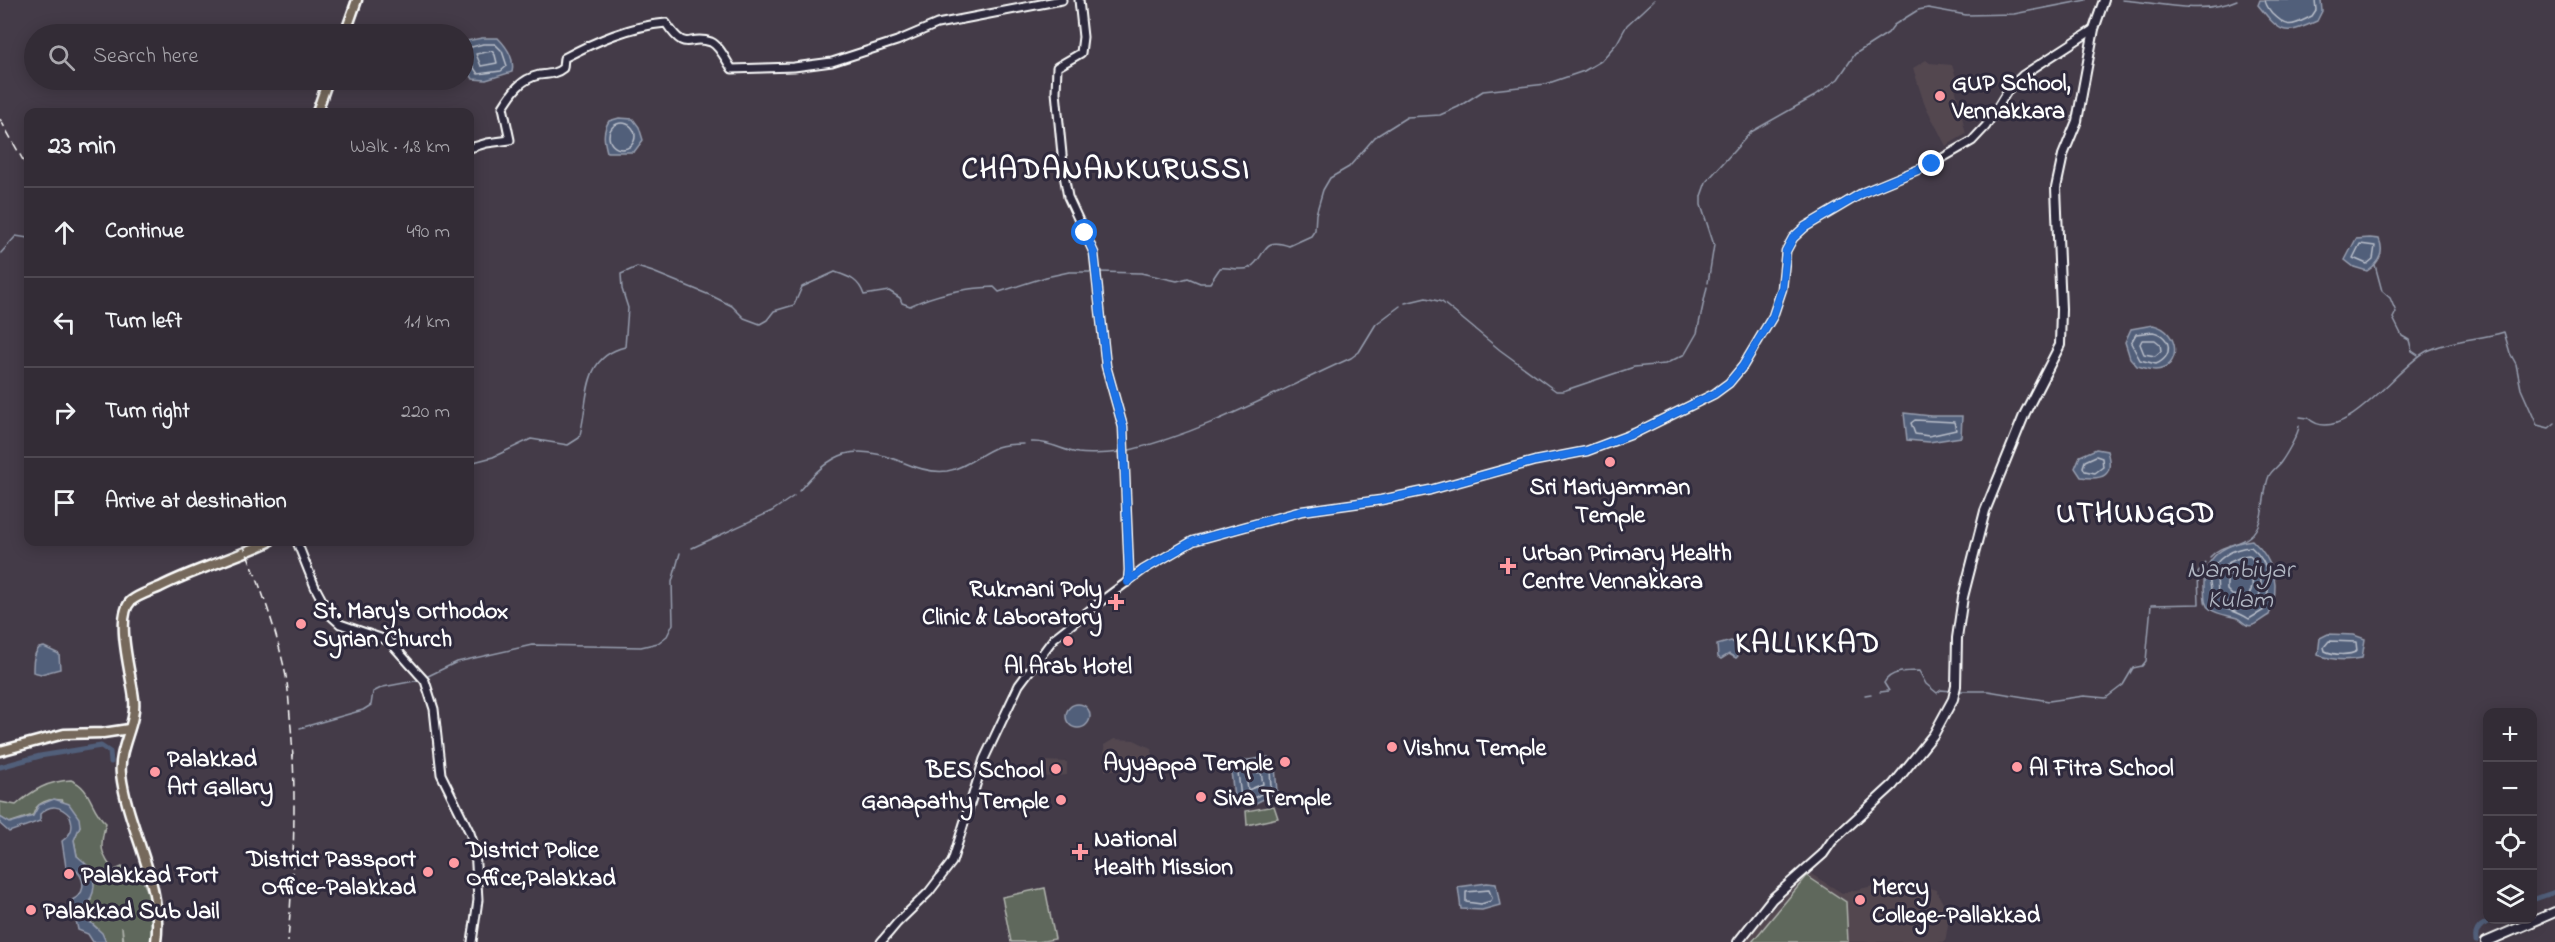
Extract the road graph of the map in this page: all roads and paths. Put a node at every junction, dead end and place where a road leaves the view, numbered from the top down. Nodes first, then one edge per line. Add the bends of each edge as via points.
1 (357, 0) edge
2 (1062, 0) edge
3 (1079, 0) edge
4 (2104, 1) edge
5 (349, 24) edge
6 (2094, 28) junction
7 (325, 90) edge
8 (318, 108) edge
9 (474, 147) edge
10 (258, 546) edge
11 (299, 546) edge
12 (1128, 582) junction
13 (128, 731) junction
14 (0, 751) edge
15 (2555, 912) edge
16 (156, 942) edge
17 (472, 942) edge
18 (881, 942) edge
19 (1738, 942) edge
20 (2486, 942) edge

1 - 5 main road
2 - 9 street via 937,24 832,62 794,67 732,69 710,41 682,42 666,23 639,27 598,40 564,58 563,68 558,72 527,78 503,107 510,140
3 - 12 street via 1081,53 1057,67 1055,76 1062,164 1068,197 1094,253 1102,345 1120,412
4 - 6 main road
6 - 12 street via 2023,75 1972,141 1932,164 1864,192 1793,238 1786,251 1782,289 1773,316 1743,366 1714,394 1635,433 1587,451 1430,490 1302,511 1193,541
6 - 19 main road via 2077,121 2056,188 2060,345 2025,413 1985,511 1963,597 1953,699 1934,734 1893,785 1772,899
7 - 8 main road
10 - 13 main road via 185,574 132,601 124,614 135,701
11 - 17 street via 330,615 340,624 388,641 423,679 434,709 441,774 475,848 478,900
12 - 18 street via 1053,638 1025,676 984,759 952,862
13 - 14 main road via 64,734
13 - 16 main road via 120,772 157,908
15 - 20 main road

